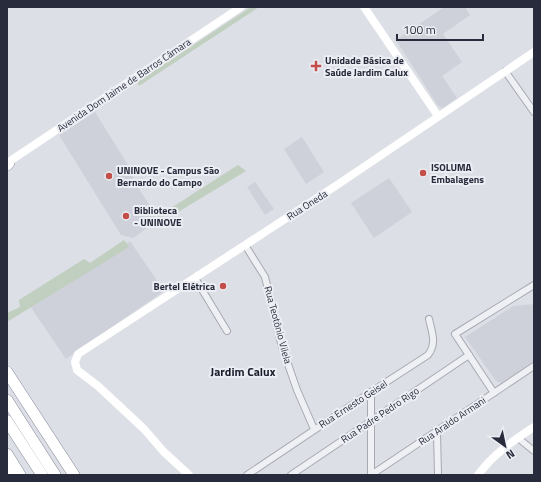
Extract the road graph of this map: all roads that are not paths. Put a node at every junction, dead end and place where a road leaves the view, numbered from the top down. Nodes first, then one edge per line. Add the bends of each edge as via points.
1 (241, 7) edge
2 (364, 7) edge
3 (534, 52) edge
4 (505, 71) junction
5 (534, 112) edge
6 (438, 116) junction
7 (8, 164) edge
8 (245, 245) junction
9 (195, 278) junction
10 (534, 285) edge
11 (429, 319) dead end
12 (227, 331) dead end
13 (469, 355) junction
14 (534, 366) edge
15 (7, 372) edge
16 (370, 392) junction
17 (494, 393) junction
18 (7, 400) edge
19 (371, 420) junction
20 (7, 421) edge
21 (534, 427) edge
22 (314, 429) junction
23 (437, 432) junction
24 (7, 433) edge
25 (518, 438) junction
26 (534, 451) edge
27 (7, 454) edge
28 (7, 471) edge
29 (10, 475) edge
30 (20, 475) edge
31 (36, 475) edge
32 (42, 475) edge
33 (55, 475) edge
34 (74, 475) edge
35 (189, 475) edge
36 (247, 475) edge
37 (291, 475) edge
38 (371, 475) edge
39 (438, 475) edge
40 (478, 475) edge

1 - 7 street, Avenida Dom Jaime de Barros Câmara
2 - 6 street
3 - 4 street, Rua Oneda
4 - 5 street
4 - 6 street, Rua Oneda
6 - 8 street, Rua Oneda
8 - 9 street, Rua Oneda
8 - 22 street, Rua Teotônio Vilela via 265,277 280,340
9 - 12 street
9 - 35 street, Rua Oneda via 78,354 75,362 77,370 144,429
10 - 13 street via 455,334
11 - 16 street, Rua Ernesto Geisel via 435,341 430,353
13 - 17 street
13 - 19 street, Rua Padre Pedro Rigo
14 - 17 street, Rua Araldo Armani
15 - 34 highway
16 - 19 street
16 - 22 street, Rua Ernesto Geisel
17 - 23 street, Rua Araldo Armani
18 - 33 highway
19 - 37 street, Rua Padre Pedro Rigo
19 - 38 street
20 - 32 highway
21 - 25 street
22 - 36 street, Rua Ernesto Geisel
23 - 38 street, Rua Araldo Armani
23 - 39 street
24 - 31 highway
25 - 26 street
25 - 40 street via 492,458
27 - 30 highway
28 - 29 highway

